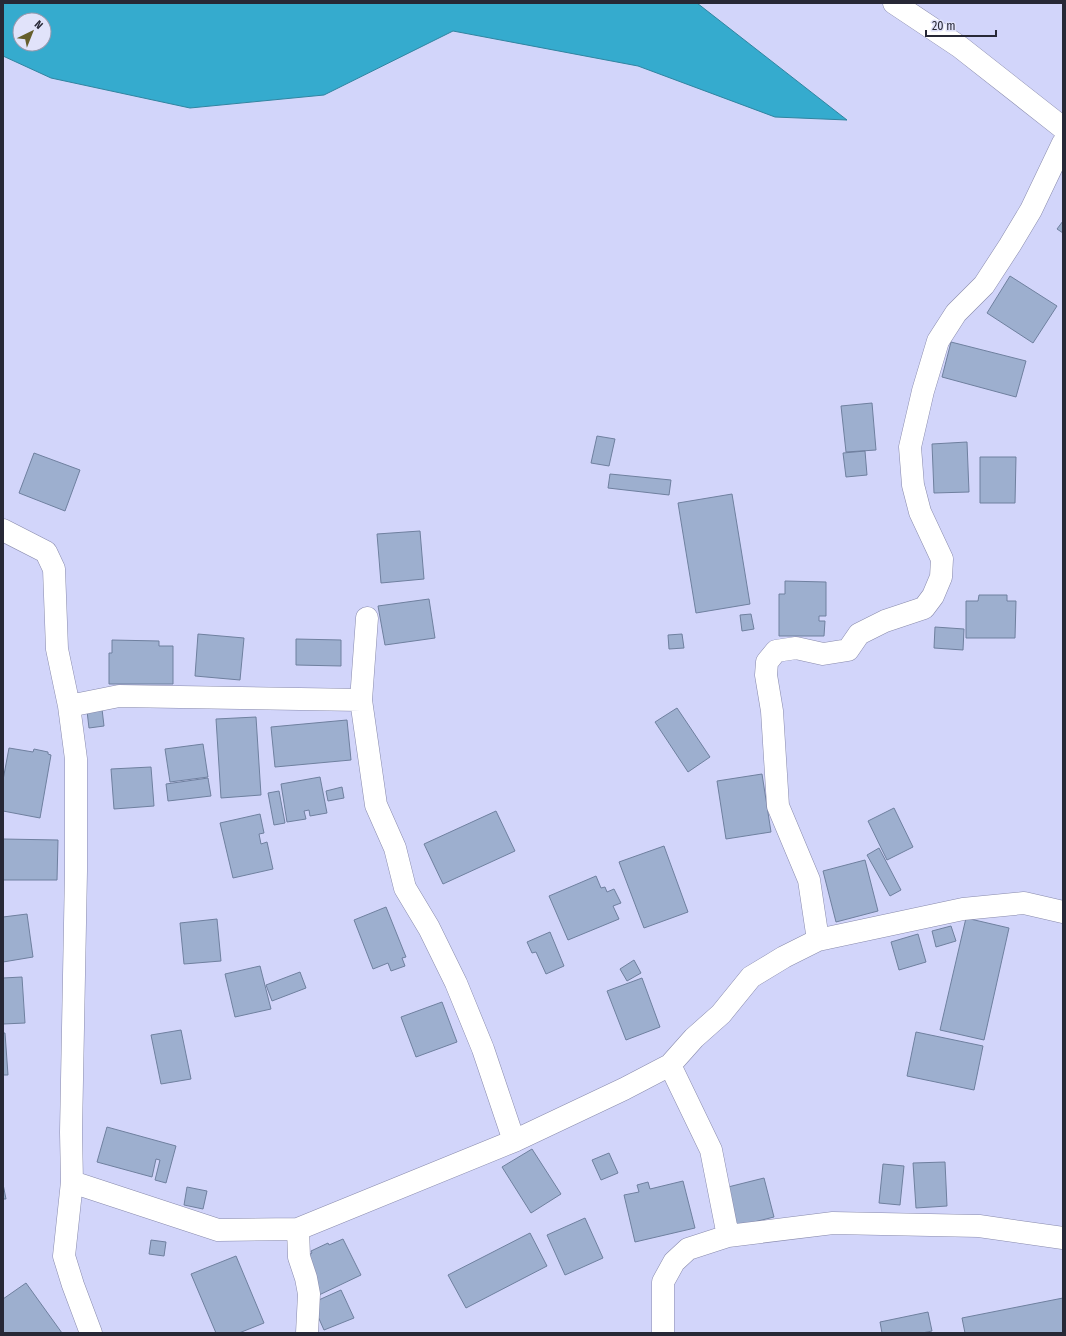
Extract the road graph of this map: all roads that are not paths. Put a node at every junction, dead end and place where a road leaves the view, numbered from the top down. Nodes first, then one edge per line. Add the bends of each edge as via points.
1 (894, 3) edge
2 (1063, 128) edge
3 (1063, 143) edge
4 (3, 530) edge
5 (367, 618) dead end
6 (361, 700) junction
7 (69, 706) junction
8 (1063, 912) edge
9 (818, 940) junction
10 (670, 1065) junction
11 (514, 1141) junction
12 (72, 1182) junction
13 (298, 1229) junction
14 (728, 1236) junction
15 (1063, 1238) edge
16 (91, 1333) edge
17 (307, 1333) edge
18 (663, 1333) edge

1 - 2 street via 960,47
3 - 9 street via 1031,210 1010,245 984,285 956,313 938,341 923,391 910,447 913,485 920,512 942,558 940,577 933,596 924,608 885,621 859,634 848,650 823,654 796,648 776,651 767,662 778,806 809,880
4 - 7 street via 46,552 54,569 57,649
5 - 6 street
6 - 7 street via 119,696
6 - 11 street via 376,805 395,848 405,888 429,928 456,983 484,1049
7 - 12 street via 76,759
8 - 9 street via 1024,903 963,909
9 - 10 street via 752,977 721,1014 694,1038
10 - 11 street
10 - 14 street via 711,1150
11 - 13 street
12 - 13 street via 218,1230
12 - 16 street via 64,1256
13 - 17 street via 299,1257 309,1294
14 - 15 street via 833,1223 979,1226
14 - 18 street via 688,1249 674,1262 663,1282

